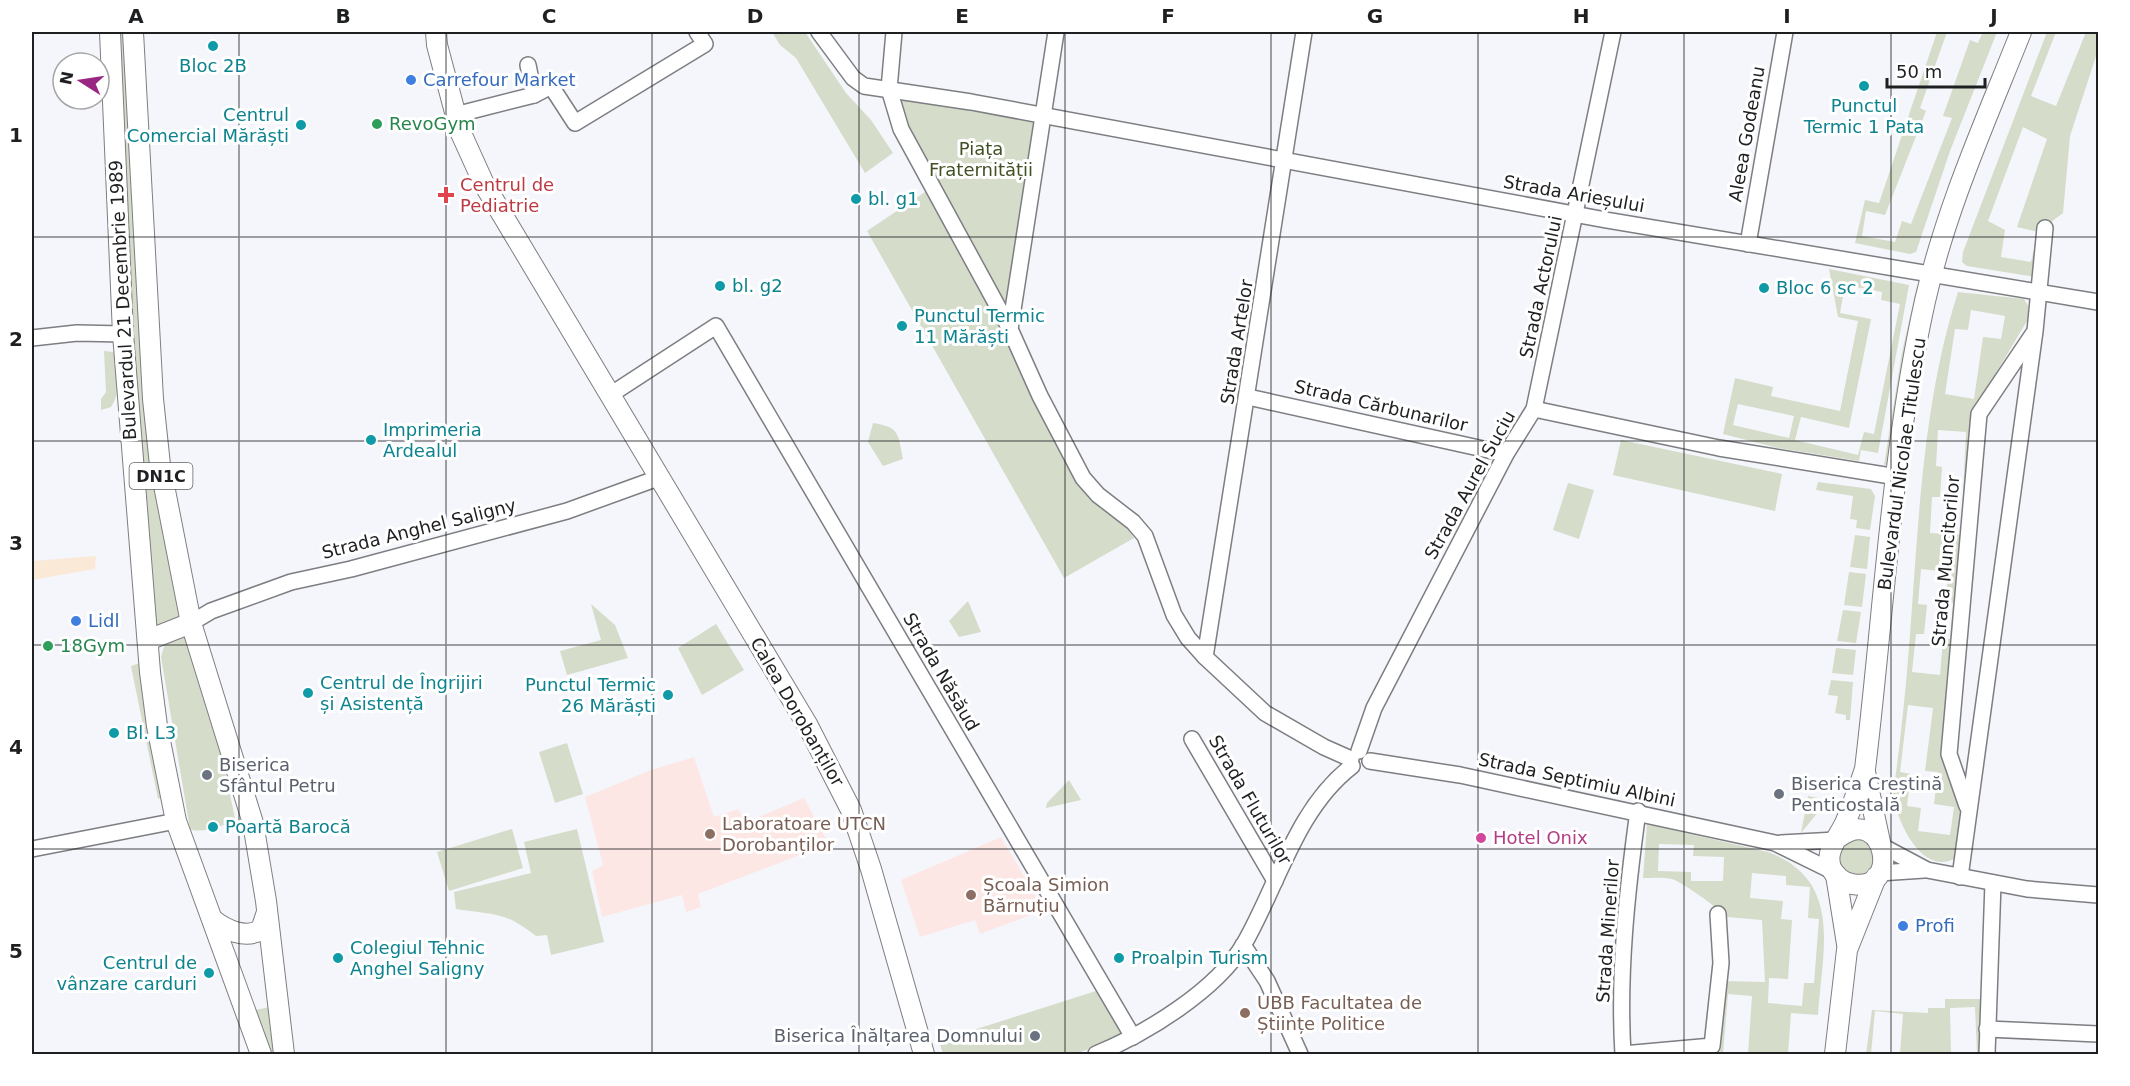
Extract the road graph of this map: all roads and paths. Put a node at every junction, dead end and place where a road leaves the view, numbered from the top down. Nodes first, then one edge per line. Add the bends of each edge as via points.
1 (110, 32) edge
2 (133, 32) edge
3 (436, 32) edge
4 (697, 32) edge
5 (819, 32) edge
6 (894, 32) edge
7 (1056, 32) edge
8 (1304, 32) edge
9 (1613, 32) edge
10 (1785, 32) edge
11 (2021, 32) edge
12 (528, 64) dead end
13 (890, 89) junction
14 (534, 94) junction
15 (455, 115) junction
16 (1044, 117) junction
17 (1286, 159) junction
18 (1576, 215) junction
19 (2045, 228) dead end
20 (1748, 244) junction
21 (1932, 274) junction
22 (2040, 291) junction
23 (2098, 302) edge
24 (1010, 329) junction
25 (2035, 331) junction
26 (123, 334) junction
27 (32, 338) edge
28 (610, 395) junction
29 (1248, 397) junction
30 (1534, 409) junction
31 (1506, 454) junction
32 (1897, 477) junction
33 (658, 478) junction
34 (191, 622) junction
35 (148, 640) junction
36 (1205, 657) junction
37 (1192, 739) dead end
38 (1358, 759) junction
39 (1865, 769) junction
40 (1968, 808) junction
41 (1638, 811) junction
42 (176, 821) junction
43 (1837, 838) junction
44 (1775, 843) junction
45 (1881, 844) junction
46 (32, 849) edge
47 (1927, 870) junction
48 (1835, 874) junction
49 (1878, 875) junction
50 (1960, 877) junction
51 (1275, 881) junction
52 (1993, 884) junction
53 (2098, 895) edge
54 (267, 912) junction
55 (1718, 914) dead end
56 (213, 920) junction
57 (1243, 945) junction
58 (1847, 950) junction
59 (1987, 1029) junction
60 (2098, 1034) edge
61 (1133, 1037) junction
62 (261, 1054) edge
63 (284, 1054) edge
64 (923, 1054) edge
65 (1096, 1054) edge
66 (1300, 1054) edge
67 (1623, 1054) edge
68 (1835, 1054) edge
69 (1987, 1054) edge

1 - 26 main road, Bulevardul 21 Decembrie 1989 / DN1C
2 - 34 main road, Bulevardul 21 Decembrie 1989 / DN1C via 155,426 162,483
3 - 15 main road, Calea Dorobanților
4 - 14 street via 705,44 575,123 551,86
5 - 13 street via 853,78 864,86
6 - 13 street
7 - 16 street
8 - 17 street, Strada Artelor
9 - 18 street, Strada Actorului
10 - 20 street, Aleea Godeanu
11 - 21 main road, Bulevardul Nicolae Titulescu via 1957,195
12 - 14 street
13 - 16 street
13 - 24 street via 901,129
14 - 15 street
15 - 28 main road, Calea Dorobanților via 484,184
16 - 17 street, Strada Arieșului
16 - 24 street
17 - 18 street, Strada Arieșului
17 - 29 street, Strada Artelor
18 - 20 street, Strada Arieșului
18 - 30 street, Strada Actorului
19 - 22 street, Strada Muncitorilor
20 - 21 street, Strada Arieșului
21 - 22 street, Strada Arieșului
21 - 32 main road, Bulevardul Nicolae Titulescu via 1910,382
22 - 23 street, Strada Arieșului
22 - 25 street, Strada Muncitorilor
24 - 36 street, Strada Septimiu Albini via 1083,478 1145,536 1174,615
25 - 40 street, Strada Muncitorilor
25 - 40 street, Strada Muncitorilor via 1979,414 1949,754
26 - 27 street via 77,333
26 - 35 main road, Bulevardul 21 Decembrie 1989 / DN1C
28 - 33 main road, Calea Dorobanților
28 - 61 street, Strada Năsăud via 716,326
29 - 31 street, Strada Cărbunarilor
29 - 36 street, Strada Artelor
30 - 31 street, Strada Aurel Suciu
30 - 32 street, Strada Aurel Suciu via 1729,450
31 - 38 street, Strada Aurel Suciu via 1374,708
32 - 39 main road, Bulevardul Nicolae Titulescu
33 - 34 street, Strada Anghel Saligny via 546,517 291,582
33 - 64 main road, Calea Dorobanților via 808,726 846,798 871,869
34 - 35 main road
34 - 54 main road, Bulevardul 21 Decembrie 1989 / DN1C via 253,823
35 - 42 main road, Bulevardul 21 Decembrie 1989 / DN1C via 157,726
36 - 38 street, Strada Septimiu Albini via 1265,713 1324,747
37 - 51 street, Strada Fluturilor
38 - 41 street, Strada Septimiu Albini via 1408,765
38 - 51 street, Strada Aurel Suciu via 1314,807
39 - 43 main road, Bulevardul Nicolae Titulescu
39 - 45 main road, Bulevardul Nicolae Titulescu
40 - 50 street, Strada Muncitorilor
41 - 44 street, Strada Septimiu Albini
41 - 67 street, Strada Minerilor via 1623,969
42 - 46 street
42 - 56 main road, Bulevardul 21 Decembrie 1989 / DN1C
43 - 44 street, Strada Septimiu Albini
43 - 45 main road via 1852,830 1863,831
43 - 48 main road via 1830,854
44 - 48 street, Strada Septimiu Albini
45 - 47 street
45 - 49 main road via 1884,860
47 - 49 street
47 - 50 street
48 - 49 main road via 1856,885
48 - 58 main road
49 - 58 main road
50 - 52 street
51 - 57 street, Strada Aurel Suciu
52 - 53 street
52 - 59 street
54 - 56 main road via 261,930 250,934 234,932
54 - 63 main road, Bulevardul 21 Decembrie 1989 / DN1C
55 - 67 street via 1721,963 1712,1046
56 - 62 main road, Bulevardul 21 Decembrie 1989 / DN1C
57 - 61 street, Strada Aurel Suciu via 1212,981
57 - 66 street via 1267,981
58 - 68 main road
59 - 60 street
59 - 69 street
61 - 65 street, Strada Aurel Suciu

